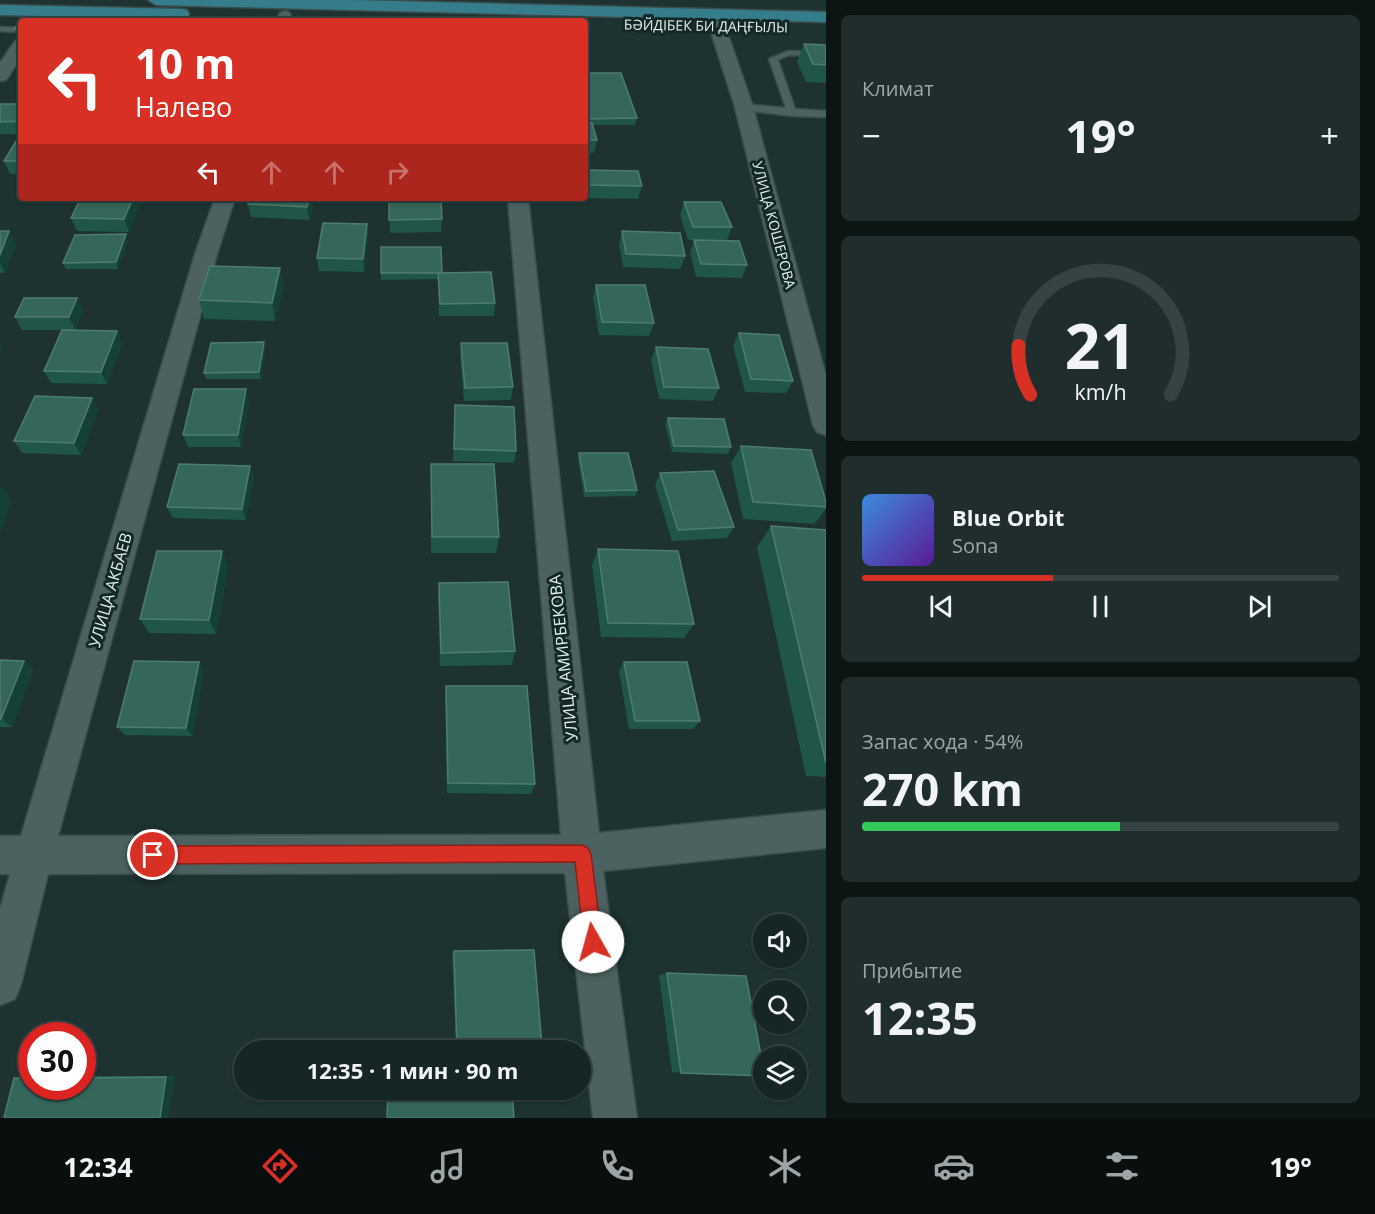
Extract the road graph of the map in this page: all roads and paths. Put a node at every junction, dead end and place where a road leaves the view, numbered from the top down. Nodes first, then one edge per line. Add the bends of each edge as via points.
1 (156, 0) edge
2 (0, 10) edge
3 (39, 16) edge
4 (826, 17) edge
5 (202, 18) edge
6 (715, 20) junction
7 (588, 24) edge
8 (0, 29) edge
9 (826, 29) edge
10 (18, 30) edge
11 (18, 49) edge
12 (826, 54) edge
13 (0, 76) edge
14 (744, 107) junction
15 (792, 113) junction
16 (826, 114) edge
17 (224, 201) edge
18 (518, 201) edge
19 (826, 425) edge
20 (826, 830) edge
21 (582, 854) junction
22 (17, 855) edge
23 (0, 984) edge
24 (615, 1118) edge

1 - 6 main road, БӘЙДІБЕК БИ ДАҢҒЫЛЫ
2 - 3 main road
3 - 5 main road
4 - 6 main road, БӘЙДІБЕК БИ ДАҢҒЫЛЫ
6 - 7 main road, БӘЙДІБЕК БИ ДАҢҒЫЛЫ
6 - 9 main road, БӘЙДІБЕК БИ ДАҢҒЫЛЫ
6 - 14 street, УЛИЦА КОШЕРОВА
8 - 10 lane
11 - 13 street
12 - 15 lane via 788,53 773,58
14 - 15 lane
14 - 19 street, УЛИЦА КОШЕРОВА
15 - 16 lane
17 - 22 street, УЛИЦА АКБАЕВ
18 - 21 street, УЛИЦА АМИРБЕКОВА
20 - 21 street
21 - 22 street
21 - 24 street, УЛИЦА АМИРБЕКОВА
22 - 23 street, УЛИЦА АКБАЕВ

